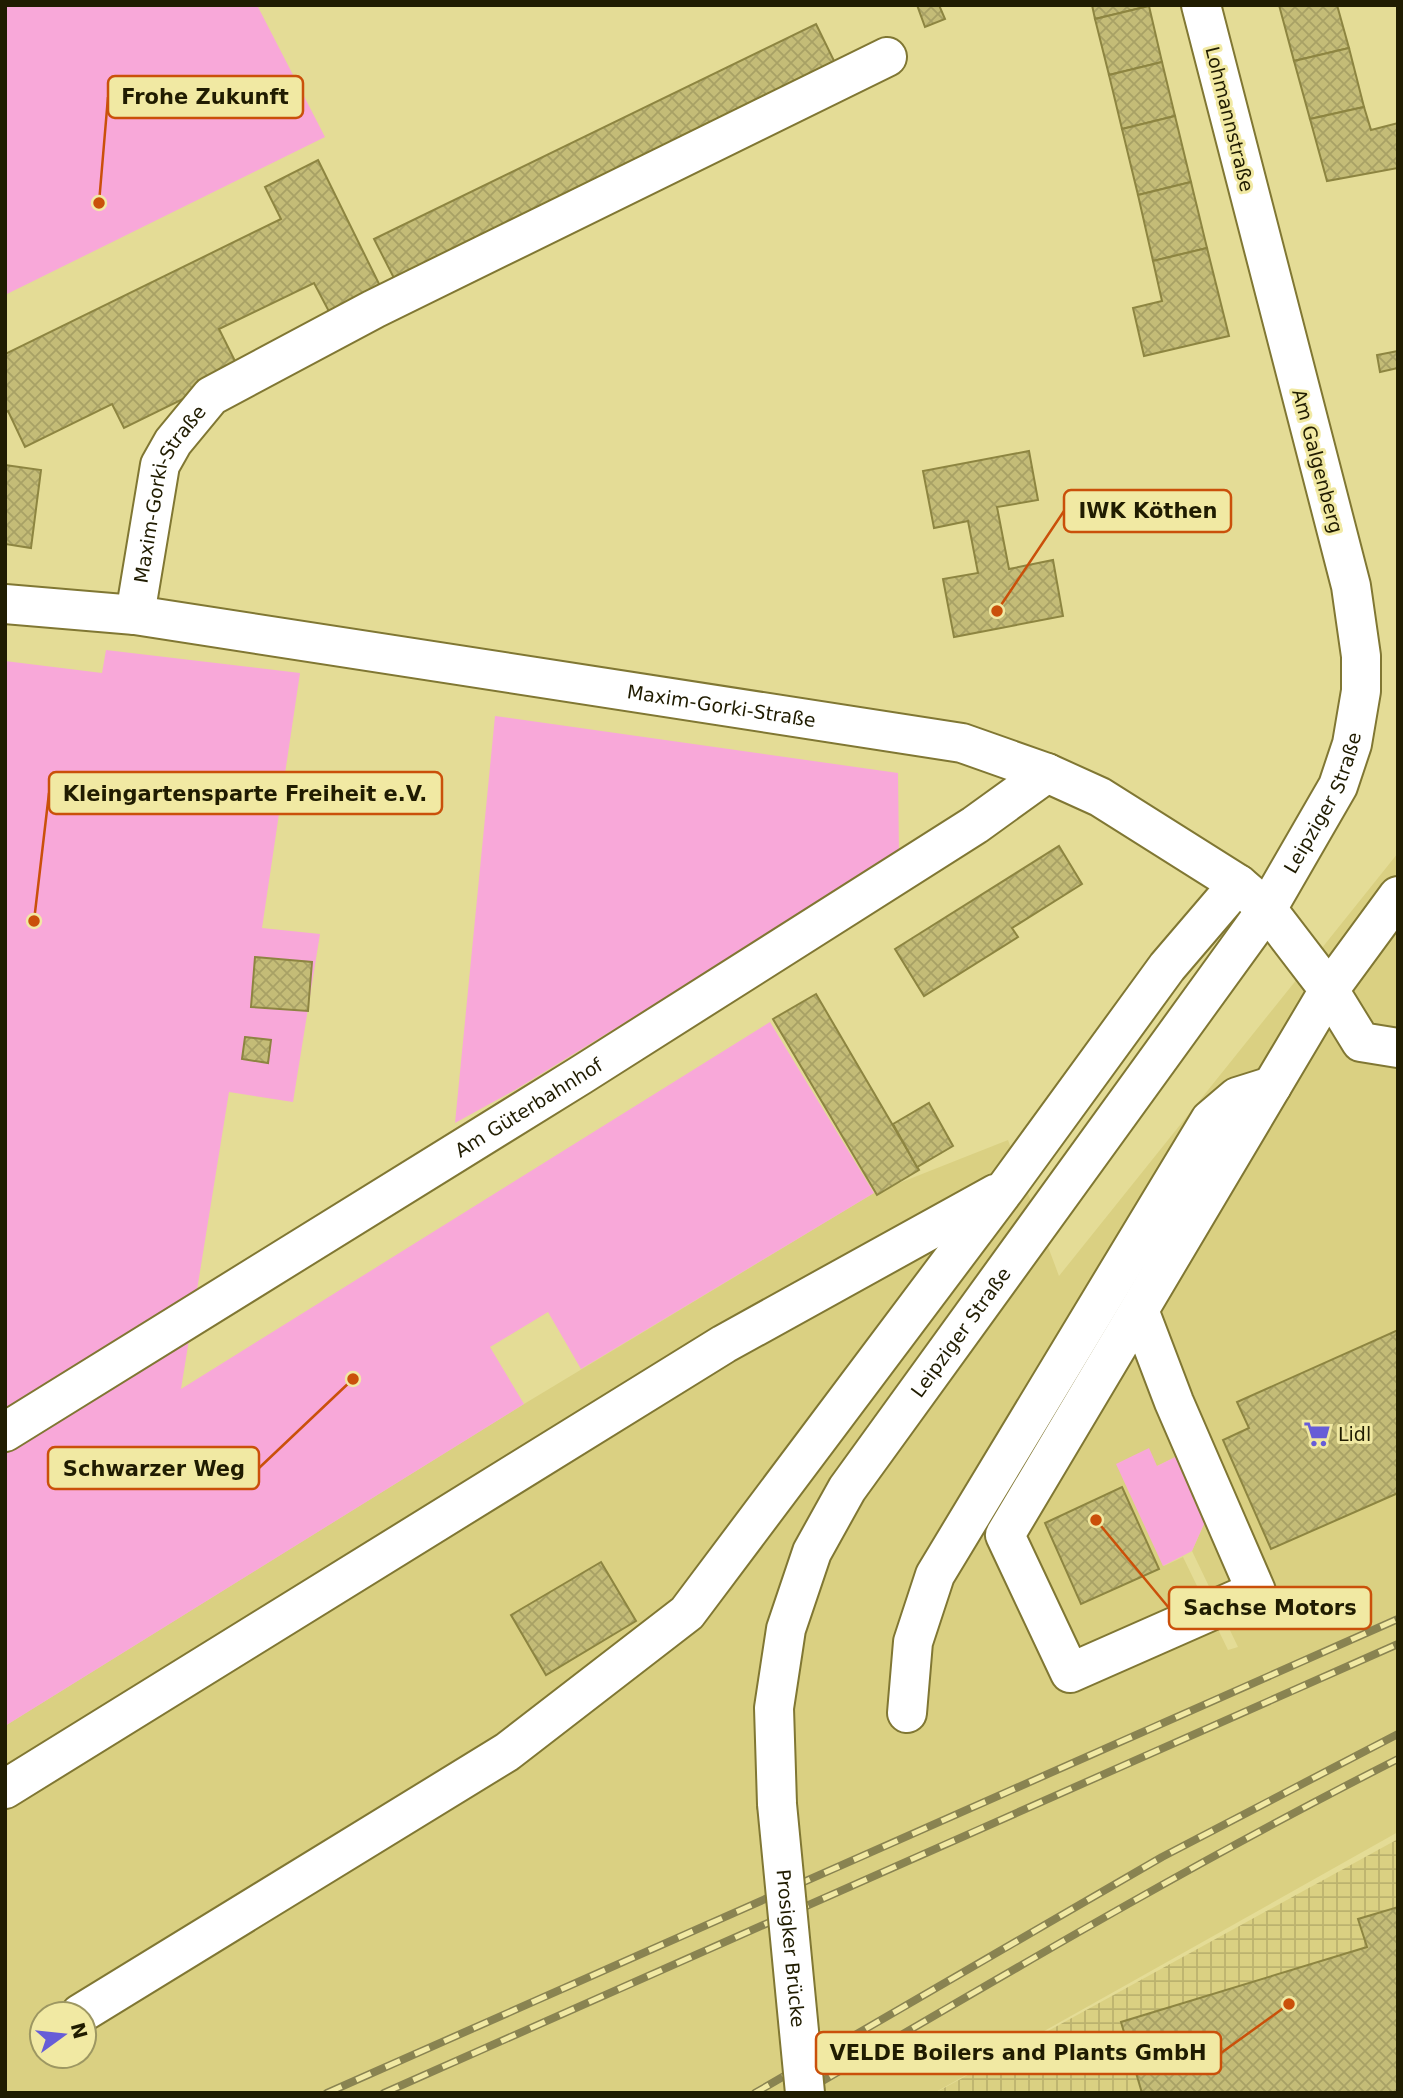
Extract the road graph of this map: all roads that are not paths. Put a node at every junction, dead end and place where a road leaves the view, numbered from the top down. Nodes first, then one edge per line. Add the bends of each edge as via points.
1 (1201, 5) edge
2 (887, 57) dead end
3 (1259, 233) joint
4 (5, 604) edge
5 (135, 615) junction
6 (1361, 691) joint
7 (1047, 773) junction
8 (1238, 884) junction
9 (1398, 896) edge
10 (1267, 909) junction
11 (1329, 990) junction
12 (1398, 1048) edge
13 (1272, 1086) junction
14 (1006, 1188) junction
15 (1139, 1310) junction
16 (5, 1432) edge
17 (907, 1713) dead end
18 (5, 1789) edge
19 (777, 1804) joint
20 (98, 2003) edge
21 (805, 2093) edge

1 - 3 street, Lohmannstraße
2 - 5 street, Maxim-Gorki-Straße via 374,309 211,396 160,465
3 - 6 street, Am Galgenberg via 1351,586
4 - 5 street, Maxim-Gorki-Straße
5 - 7 street, Maxim-Gorki-Straße via 962,743
6 - 10 street, Leipziger Straße via 1352,744 1338,786
7 - 8 street, Maxim-Gorki-Straße via 1100,797
7 - 16 street, Am Güterbahnhof via 975,825 581,1075
8 - 10 street, Maxim-Gorki-Straße
8 - 14 street via 1167,967
9 - 11 street
10 - 11 street
10 - 19 street, Leipziger Straße via 847,1489 812,1552 786,1629 774,1708
11 - 12 street via 1361,1042
11 - 13 street
13 - 15 street
13 - 17 street via 1237,1097 1210,1120 935,1575 914,1642
14 - 18 street via 724,1344
14 - 20 street via 687,1613 508,1752
15 - 15 street via 1256,1591 1070,1673 1005,1535
19 - 21 street, Prosigker Brücke, bridge

